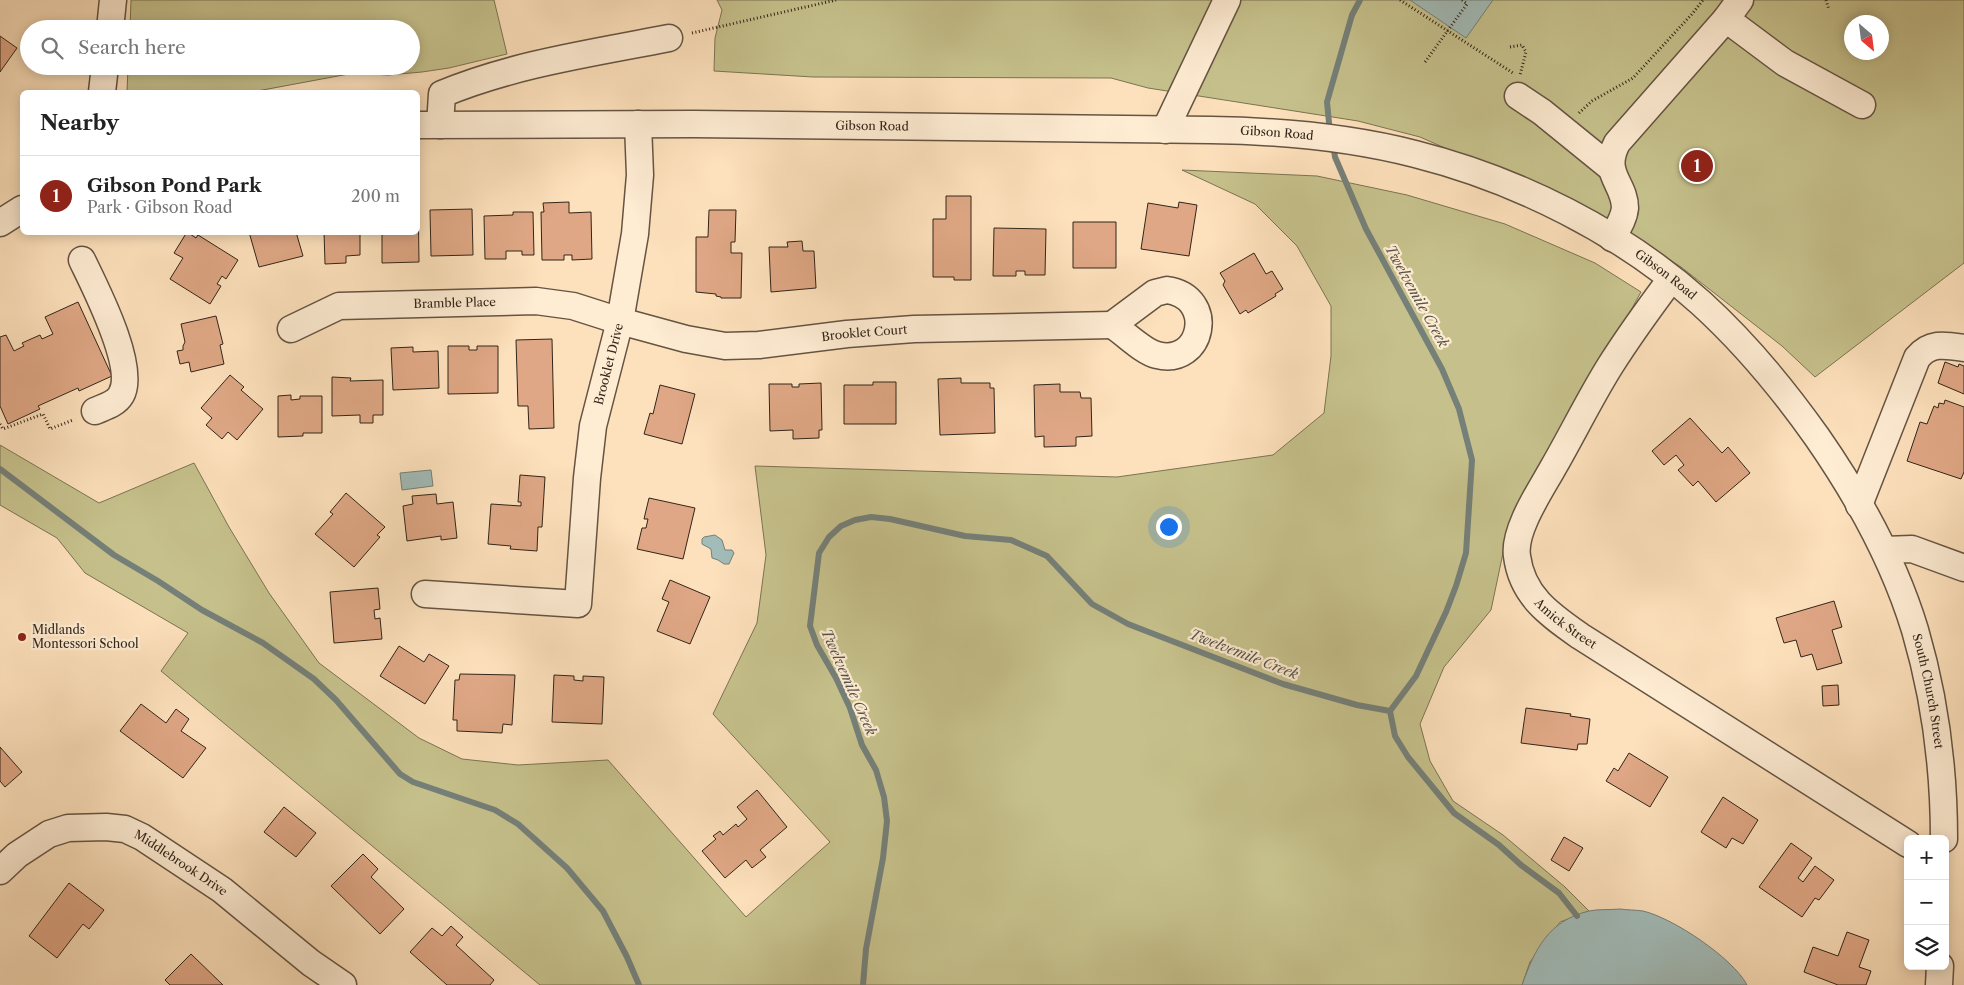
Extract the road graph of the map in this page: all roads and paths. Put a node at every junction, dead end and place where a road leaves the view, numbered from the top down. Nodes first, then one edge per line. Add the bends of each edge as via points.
1 (113, 0) edge
2 (836, 0) edge
3 (1227, 0) edge
4 (1400, 0) edge
5 (1462, 0) edge
6 (1702, 0) edge
7 (1826, 0) edge
8 (1733, 9) edge
9 (1829, 10) dead end
10 (111, 20) edge
11 (1448, 31) junction
12 (669, 38) joint
13 (1510, 47) dead end
14 (1425, 62) dead end
15 (104, 75) edge
16 (1519, 85) junction
17 (102, 90) edge
18 (1862, 105) dead end
19 (1574, 118) dead end
20 (638, 124) junction
21 (429, 125) edge
22 (1165, 130) junction
23 (1611, 168) junction
24 (20, 211) edge
25 (0, 223) edge
26 (1612, 238) junction
27 (82, 260) dead end
28 (1671, 279) junction
29 (620, 321) junction
30 (1112, 325) dead end
31 (290, 329) dead end
32 (1964, 348) edge
33 (95, 411) joint
34 (0, 424) edge
35 (1859, 505) junction
36 (1884, 550) junction
37 (1964, 568) edge
38 (425, 594) dead end
39 (1944, 835) edge
40 (1904, 841) edge
41 (0, 872) edge
42 (1940, 970) edge
43 (343, 985) edge
44 (1939, 985) edge

1 - 10 street
2 - 12 path
3 - 22 street
4 - 11 path
5 - 11 path via 1467,4
6 - 19 path via 1633,78 1592,101
7 - 9 path
8 - 18 street via 1785,64
8 - 23 street via 1616,143
11 - 14 path
11 - 16 path
12 - 21 street via 552,61 466,85 442,94
13 - 16 path via 1522,45 1526,52
15 - 17 street
16 - 23 street via 1542,112
20 - 21 street, Gibson Road
20 - 22 street, Gibson Road
20 - 29 street, Brooklet Drive via 640,175 635,234
22 - 26 street, Gibson Road via 1275,132 1332,138 1416,154 1529,194
23 - 26 street via 1625,210
24 - 25 street
26 - 28 street, Gibson Road
27 - 33 street via 112,325 123,372 122,394 112,404
28 - 35 street, Gibson Road via 1723,324 1774,380 1824,448
28 - 40 street, Amick Street via 1609,368 1529,513 1516,554 1524,582 1543,609 1580,636
29 - 30 street, Brooklet Court via 725,346 914,329
29 - 31 street, Bramble Place via 573,306 536,301 339,306
29 - 38 street, Brooklet Drive via 600,395 589,453 578,604
32 - 35 street via 1937,345 1917,358
33 - 34 path via 50,429 43,414 3,429
35 - 36 street, Gibson Road
36 - 37 street via 1912,549
36 - 39 street, South Church Street via 1914,630 1933,706 1942,770
41 - 43 street, Middlebrook Drive via 17,855 49,834 68,828 125,829 222,890
42 - 44 street

